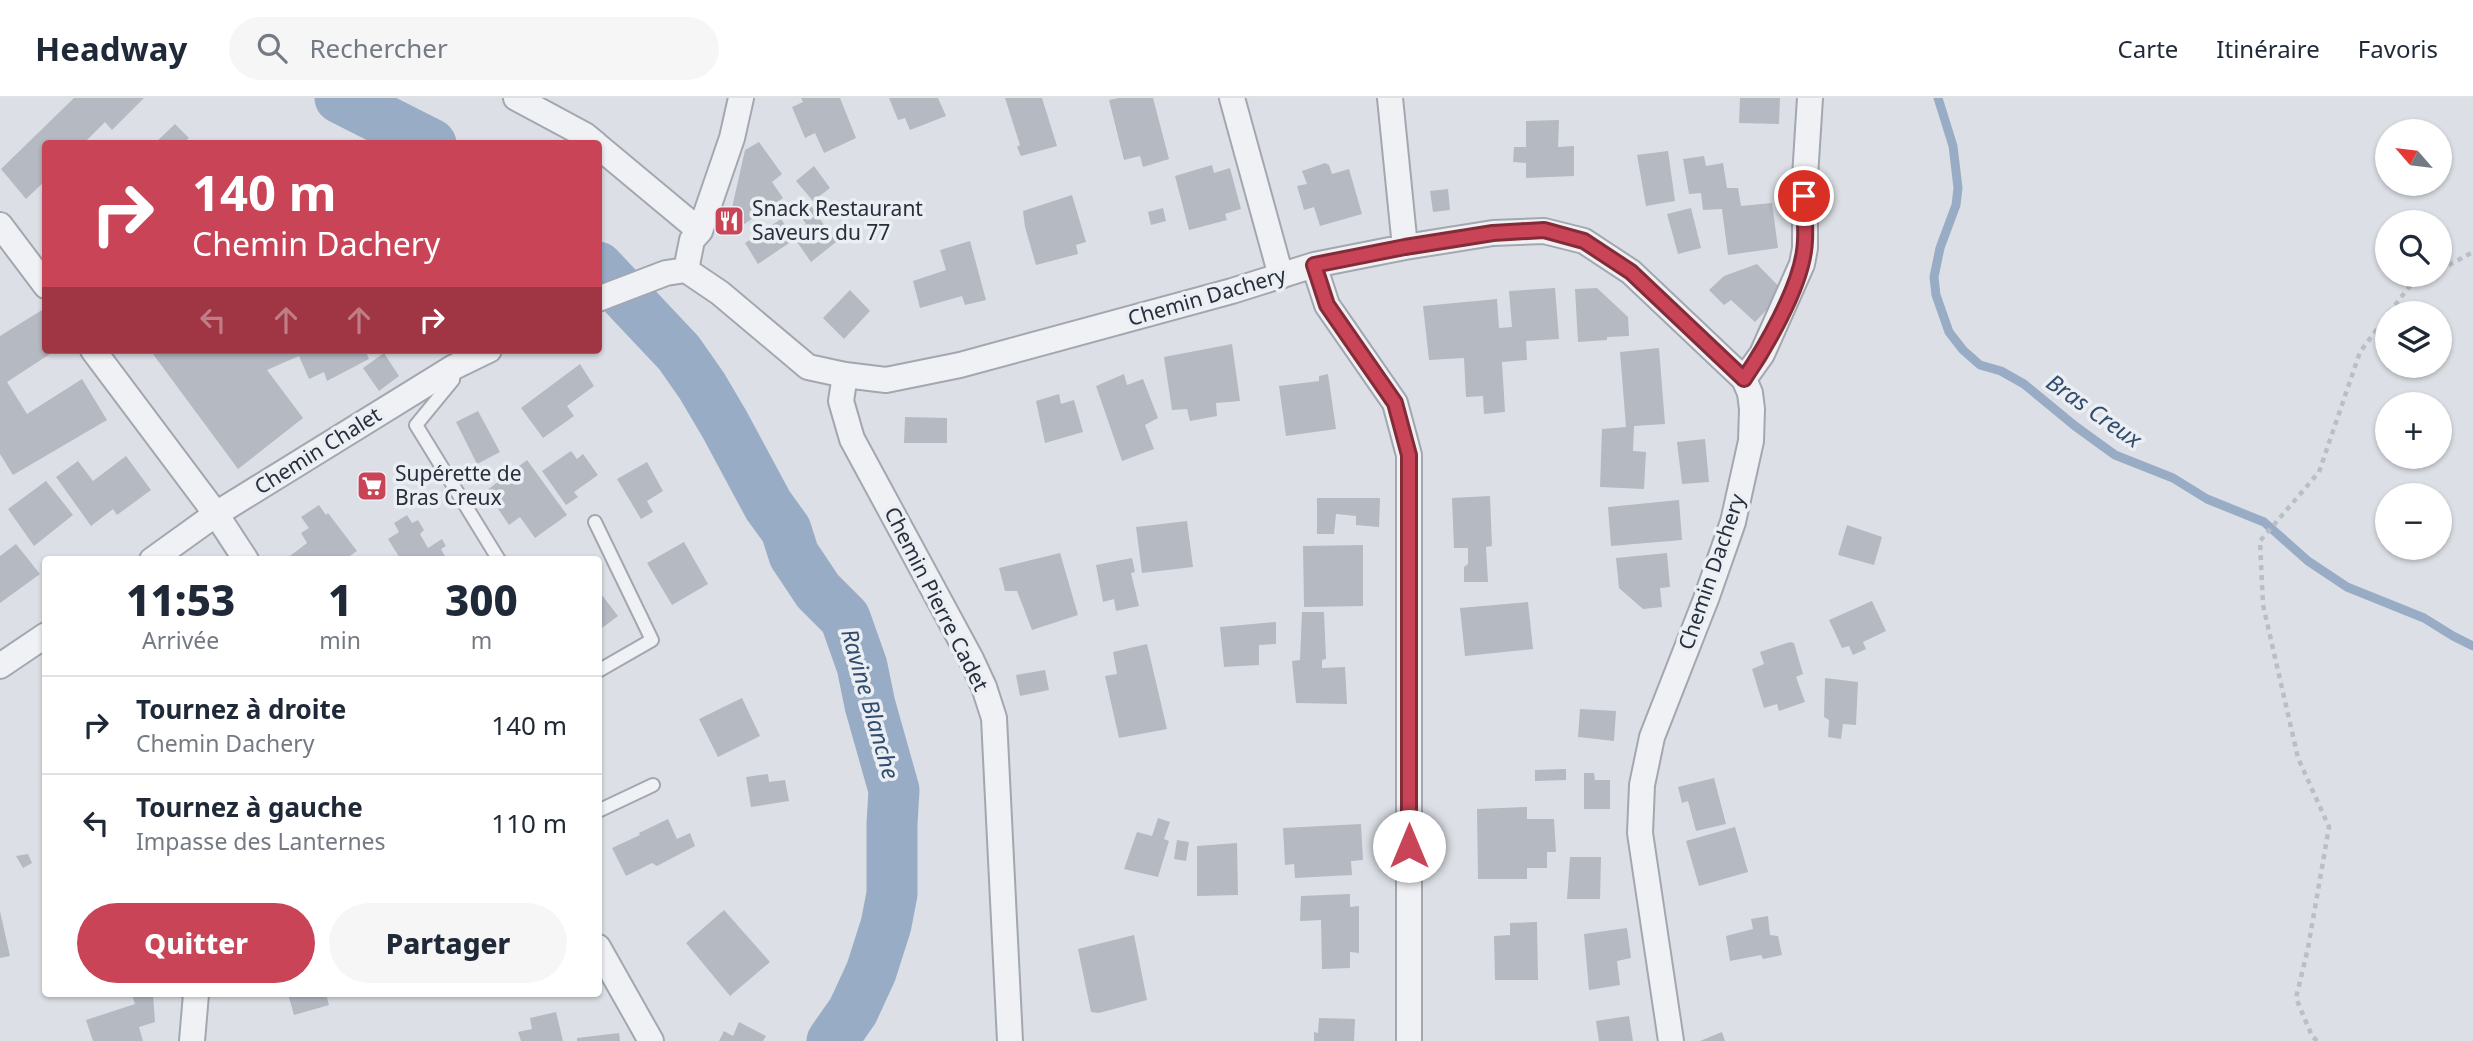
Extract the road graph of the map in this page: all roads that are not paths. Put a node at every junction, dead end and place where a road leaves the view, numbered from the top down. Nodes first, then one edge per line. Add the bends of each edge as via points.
1 (516, 98) edge
2 (741, 98) edge
3 (1232, 98) edge
4 (1390, 98) edge
5 (1810, 98) edge
6 (591, 140) edge
7 (602, 149) edge
8 (0, 225) edge
9 (700, 231) junction
10 (1405, 247) junction
11 (1314, 265) junction
12 (676, 272) junction
13 (1281, 276) junction
14 (42, 281) edge
15 (602, 298) edge
16 (96, 354) edge
17 (481, 354) edge
18 (454, 367) junction
19 (845, 375) junction
20 (1744, 379) junction
21 (216, 514) junction
22 (595, 522) dead end
23 (158, 556) edge
24 (243, 556) edge
25 (497, 556) edge
26 (42, 638) edge
27 (0, 666) edge
28 (602, 669) edge
29 (653, 785) dead end
30 (602, 809) edge
31 (602, 954) edge
32 (196, 997) edge
33 (192, 1041) edge
34 (651, 1041) edge
35 (1010, 1041) edge
36 (1409, 1041) edge
37 (1671, 1041) edge

1 - 6 street
2 - 9 street
3 - 13 street
4 - 10 street
5 - 20 street via 1802,264 1767,344
7 - 9 street
8 - 14 street
9 - 12 street
10 - 11 street, Chemin Dachery
10 - 20 street, Chemin Dachery via 1544,230 1584,241 1631,272
11 - 13 street, Chemin Dachery
11 - 36 street via 1327,305 1395,403 1409,455
12 - 15 street
12 - 19 street, Chemin Dachery via 720,293 808,367
13 - 19 street, Chemin Dachery via 960,365 886,380
16 - 21 street
17 - 18 street, Chemin Chalet
18 - 21 street, Chemin Chalet
18 - 25 lane via 453,380 416,425
19 - 35 street, Chemin Pierre Cadet via 841,401 852,439 971,659 994,718
20 - 37 street, Chemin Dachery via 1752,409 1751,441 1734,522 1652,737 1642,785 1640,833
21 - 23 street, Chemin Chalet
21 - 24 street
22 - 28 lane via 652,640
26 - 27 street
29 - 30 lane
31 - 34 street
32 - 33 street

